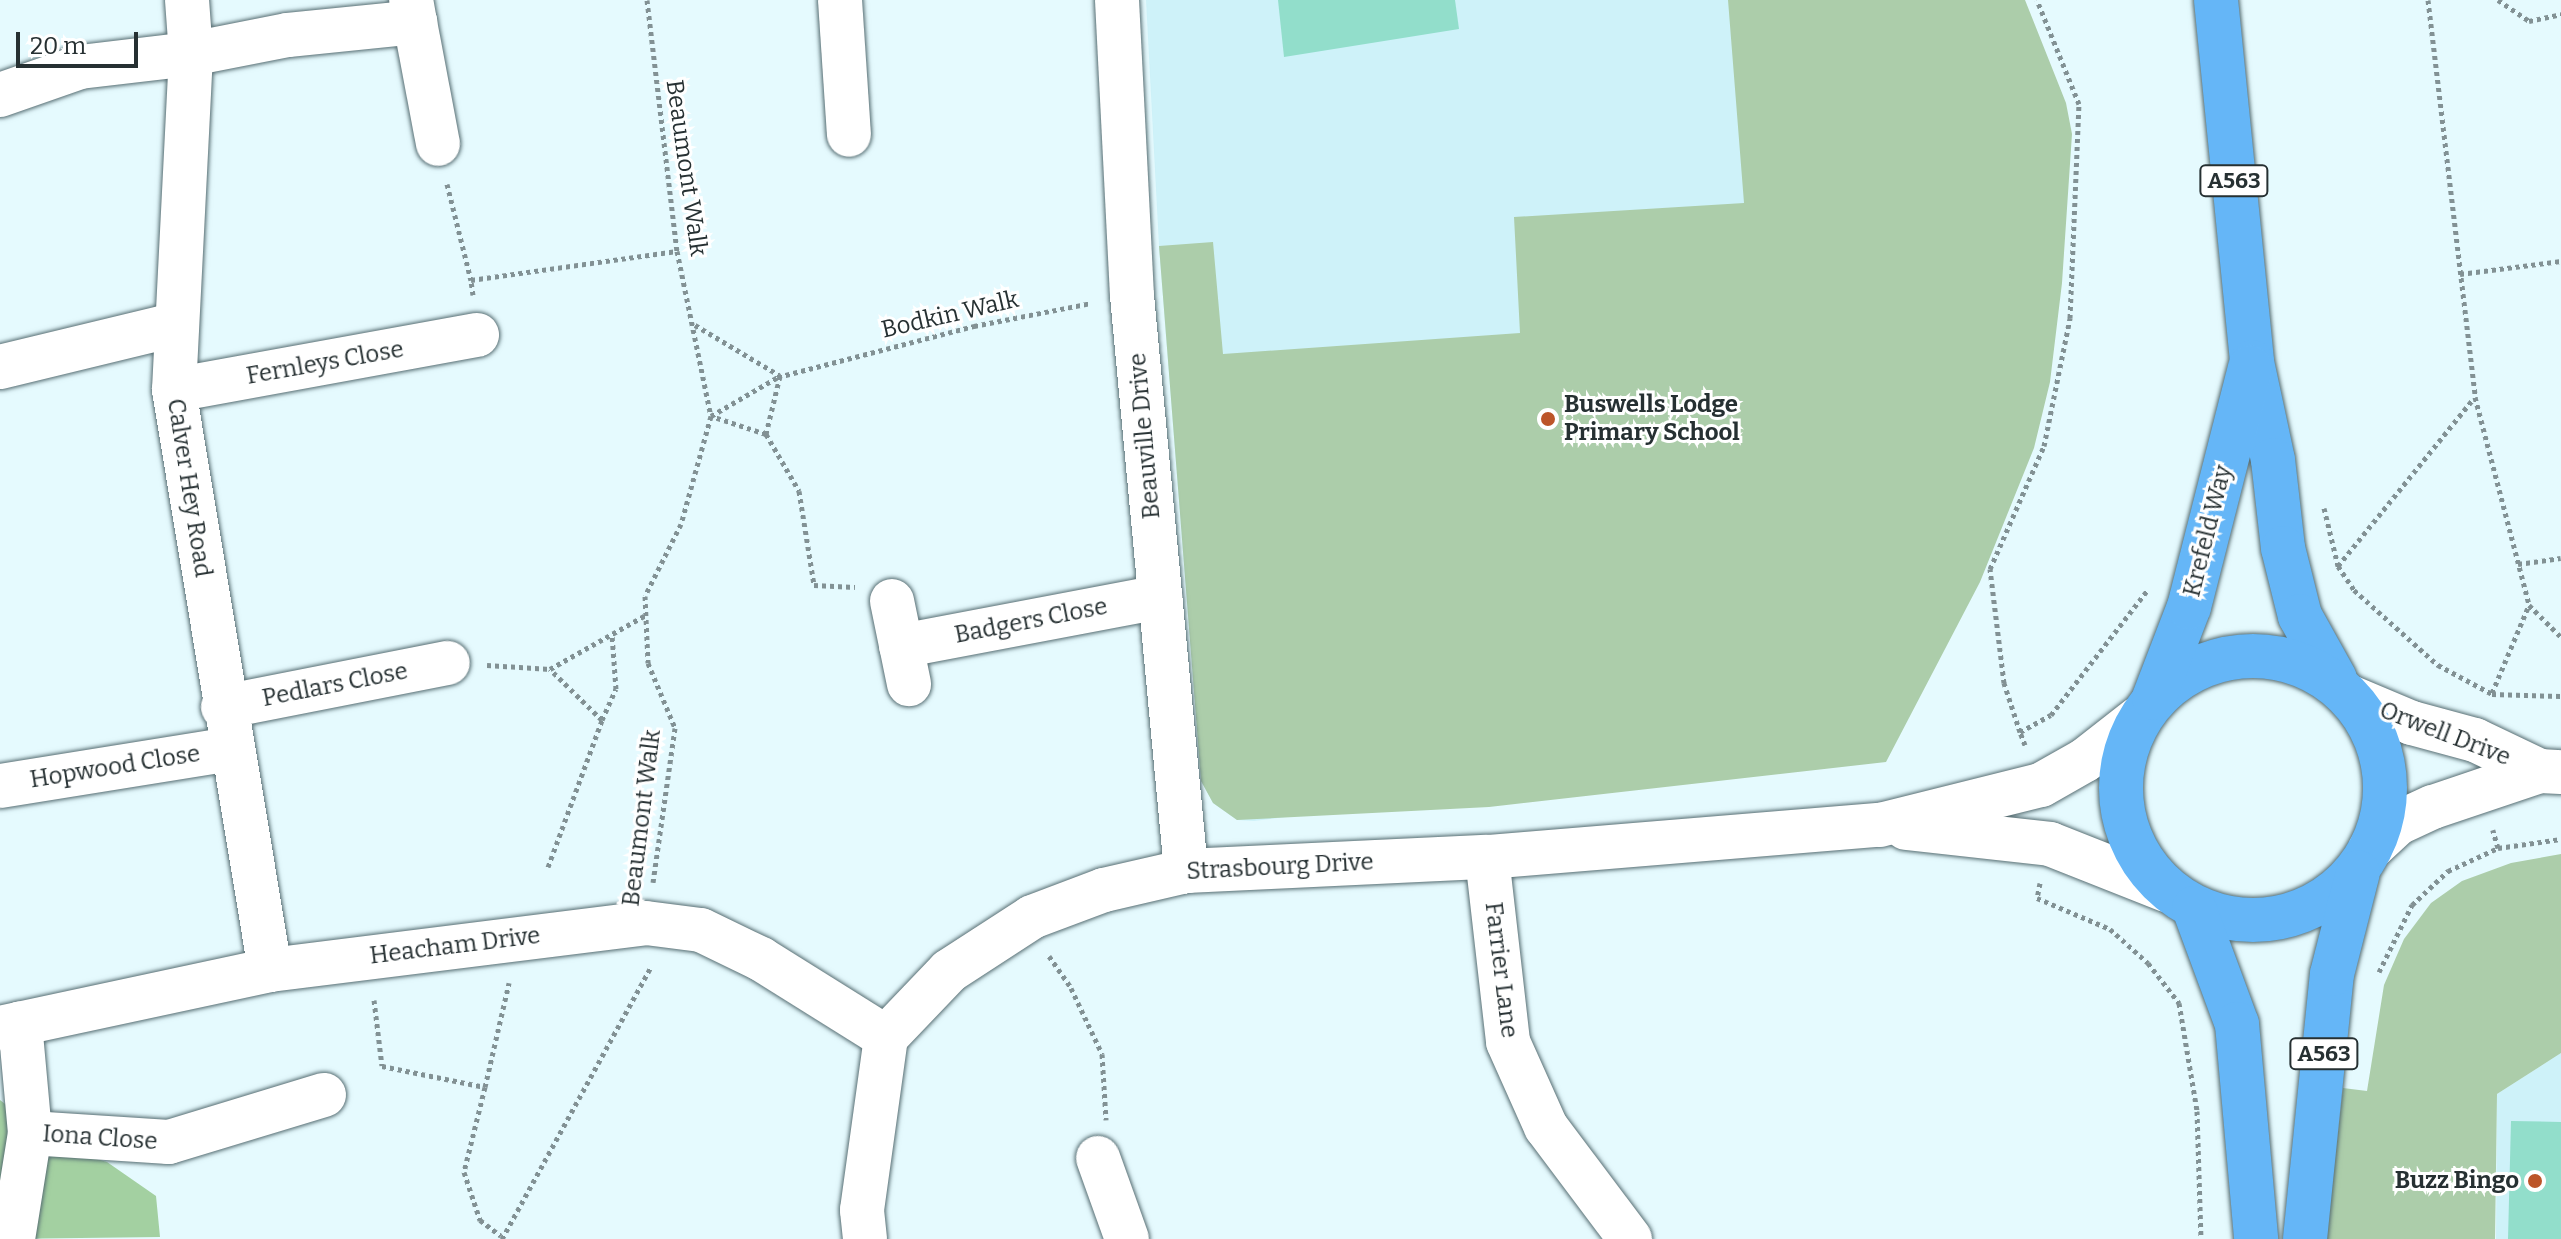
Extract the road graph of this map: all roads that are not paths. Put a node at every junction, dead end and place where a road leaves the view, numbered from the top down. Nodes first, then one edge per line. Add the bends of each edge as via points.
1 (187, 0) edge
2 (840, 0) edge
3 (1117, 0) edge
4 (2216, 0) edge
5 (413, 11) edge
6 (191, 54) junction
7 (0, 95) edge
8 (849, 135) dead end
9 (438, 144) road end
10 (173, 325) junction
11 (477, 335) road end
12 (2252, 362) junction
13 (0, 367) edge
14 (174, 390) junction
15 (1160, 597) junction
16 (892, 601) road end
17 (448, 663) road end
18 (2343, 688) junction
19 (2147, 708) junction
20 (227, 728) junction
21 (2551, 772) edge
22 (0, 786) edge
23 (1880, 825) junction
24 (1487, 857) junction
25 (2364, 860) junction
26 (1186, 871) junction
27 (2180, 899) junction
28 (270, 970) junction
29 (10, 1026) edge
30 (886, 1037) junction
31 (324, 1095) dead end
32 (30, 1133) junction
33 (1098, 1158) road end
34 (1607, 1231) edge
35 (13, 1239) edge
36 (865, 1239) edge
37 (1127, 1239) edge
38 (2256, 1239) edge
39 (2305, 1239) edge

1 - 6 street, Calver Hey Road
2 - 8 street
3 - 15 street, Beauville Drive via 1132,296
4 - 12 highway, Krefeld Way / A563
5 - 6 street
5 - 9 street
6 - 7 street via 80,67
6 - 10 street, Calver Hey Road
10 - 13 street
10 - 14 street, Calver Hey Road
11 - 14 street, Fernleys Close
12 - 18 highway, Krefeld Way / A563 via 2300,616
12 - 19 highway, Krefeld Way / A563 via 2189,607
14 - 20 street, Calver Hey Road
15 - 16 street, Badgers Close via 905,665
15 - 26 street, Beauville Drive
17 - 20 street, Pedlars Close
18 - 19 highway via 2260,655 2220,659 2177,678
18 - 21 street, Orwell Drive via 2412,723 2475,740
18 - 25 highway via 2379,744 2387,787
19 - 23 street, Strasbourg Drive via 2085,760 2041,785
19 - 27 highway via 2127,744 2119,795 2140,860
20 - 22 street, Hopwood Close
20 - 28 street, Calver Hey Road
21 - 25 street, Orwell Drive via 2398,823
23 - 24 street, Strasbourg Drive
23 - 27 street, Strasbourg Drive via 2050,844
24 - 26 street, Strasbourg Drive
24 - 34 street, Farrier Lane via 1508,1042 1546,1127
25 - 27 highway via 2328,899 2297,915 2252,922
25 - 39 highway, A563 via 2332,974
26 - 30 street, Strasbourg Drive via 1104,890 1032,917 949,971
27 - 38 highway via 2237,1024
28 - 29 street, Heacham Drive
28 - 30 street, Heacham Drive via 646,923 701,930 761,959
29 - 32 street, Iona Close
30 - 36 street via 862,1210
31 - 32 street, Iona Close via 169,1142
32 - 35 street, Iona Close
33 - 37 street

